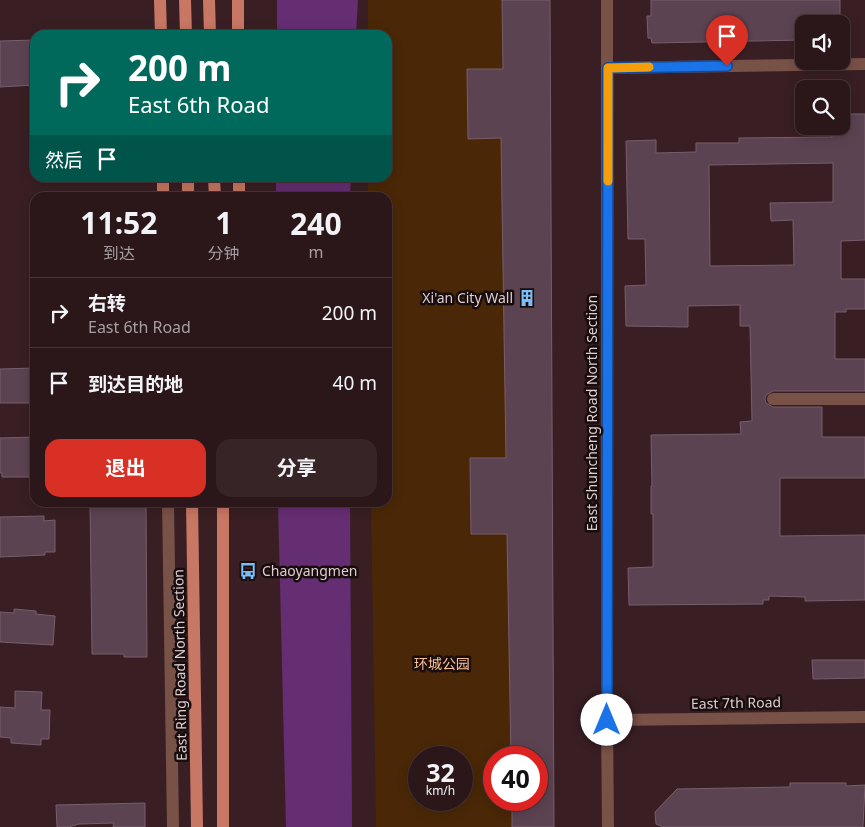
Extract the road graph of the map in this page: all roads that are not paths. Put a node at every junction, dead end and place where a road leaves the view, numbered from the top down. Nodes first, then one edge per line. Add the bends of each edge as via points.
1 (160, 0) edge
2 (185, 0) edge
3 (209, 0) edge
4 (238, 0) edge
5 (607, 0) edge
6 (160, 30) edge
7 (186, 30) edge
8 (210, 30) edge
9 (238, 30) edge
10 (865, 64) edge
11 (608, 68) junction
12 (773, 399) dead end
13 (865, 399) edge
14 (168, 507) edge
15 (192, 507) edge
16 (223, 507) edge
17 (865, 716) edge
18 (607, 720) junction
19 (173, 827) edge
20 (197, 827) edge
21 (223, 827) edge
22 (608, 827) edge

1 - 6 main road
2 - 7 main road
3 - 8 main road
4 - 9 main road
5 - 11 street, East Shuncheng Road North Section
10 - 11 street
11 - 18 street, East Shuncheng Road North Section
12 - 13 street
14 - 19 street
15 - 20 main road, East Ring Road North Section
16 - 21 main road
17 - 18 street, East 7th Road
18 - 22 street, East Shuncheng Road North Section

